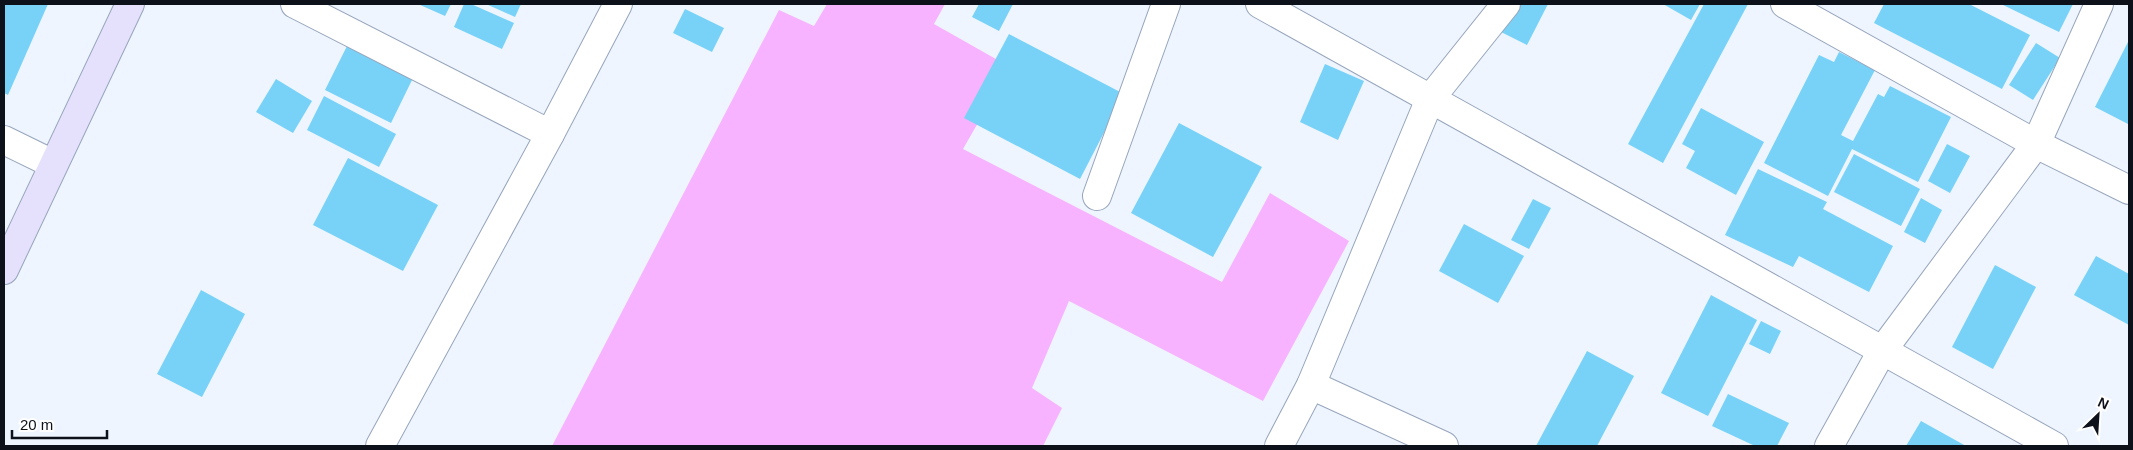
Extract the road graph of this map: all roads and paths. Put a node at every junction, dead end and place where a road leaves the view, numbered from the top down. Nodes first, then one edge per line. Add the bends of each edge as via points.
1 (130, 4) edge
2 (295, 4) edge
3 (618, 4) edge
4 (1166, 4) edge
5 (1260, 4) edge
6 (1506, 4) edge
7 (1785, 4) edge
8 (2099, 4) edge
9 (1430, 98) junction
10 (550, 134) junction
11 (4, 140) edge
12 (2036, 144) junction
13 (54, 164) junction
14 (2129, 190) edge
15 (1097, 196) dead end
16 (4, 270) edge
17 (1882, 351) junction
18 (1311, 385) junction
19 (380, 446) edge
20 (1280, 446) edge
21 (1444, 446) edge
22 (1829, 446) edge
23 (2054, 446) edge

1 - 13 street
2 - 10 street
3 - 10 street
4 - 15 street
5 - 9 street
6 - 9 street
7 - 12 street
8 - 12 street
9 - 17 street
9 - 18 street
10 - 19 street
11 - 13 street
12 - 14 street
12 - 17 street
13 - 16 street
17 - 22 street
17 - 23 street
18 - 20 street
18 - 21 street

